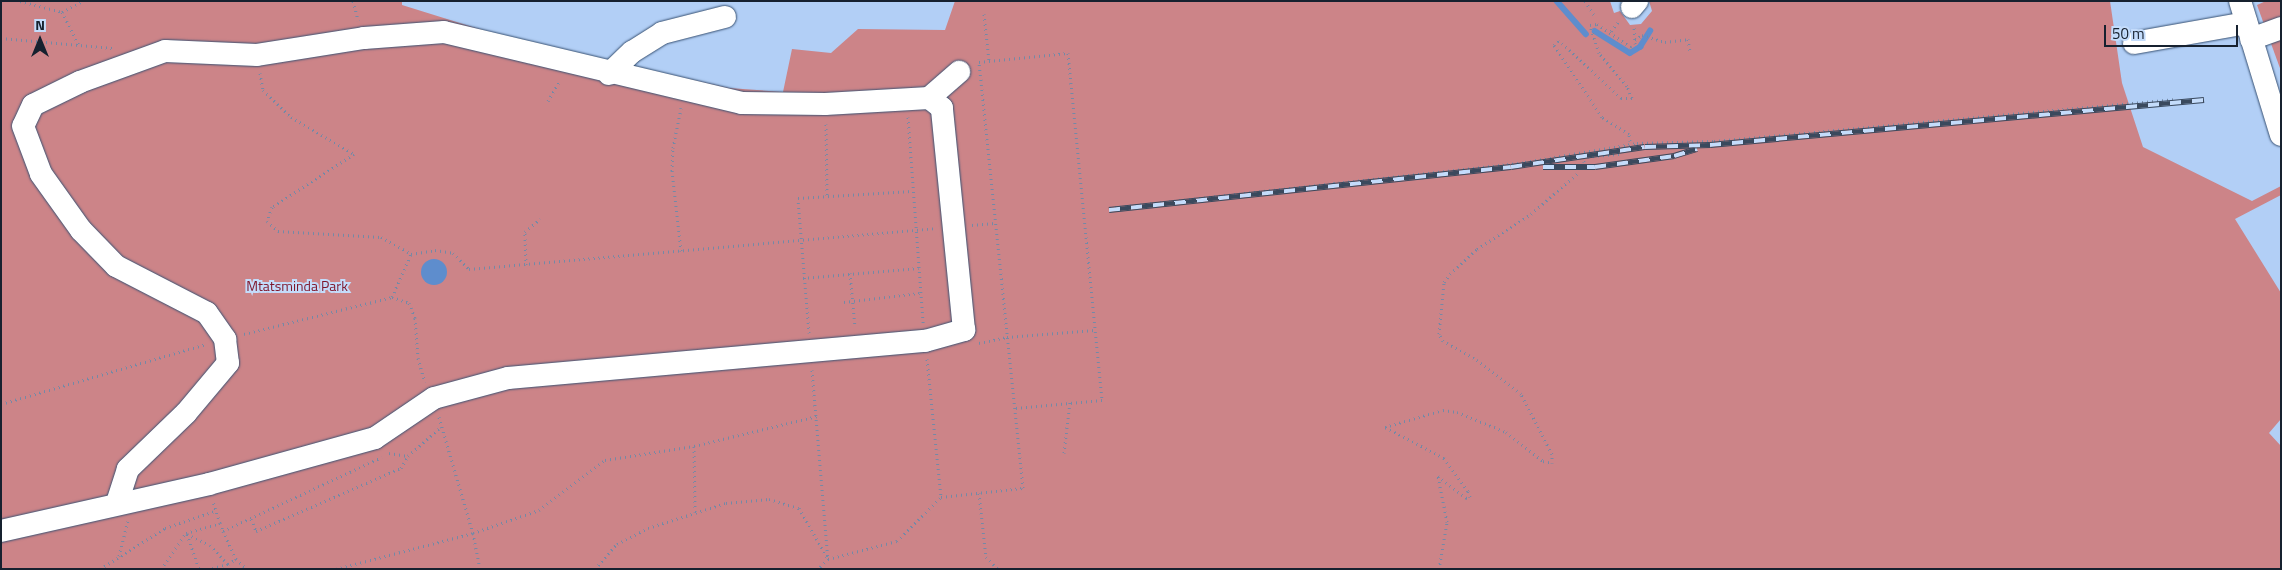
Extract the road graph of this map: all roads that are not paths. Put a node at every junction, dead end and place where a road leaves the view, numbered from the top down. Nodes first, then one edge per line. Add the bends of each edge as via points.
1 (2240, 1) edge
2 (726, 17) dead end
3 (2281, 28) edge
4 (2248, 31) junction
5 (2134, 43) dead end
6 (959, 72) road end
7 (609, 74) junction
8 (918, 99) junction
9 (2281, 134) edge
10 (126, 501) junction
11 (1, 531) edge

1 - 4 street
2 - 7 street via 662,33 632,52
3 - 4 street
4 - 5 street
4 - 9 street
6 - 8 street
7 - 8 street via 742,103 825,104
7 - 10 street via 444,32 364,38 257,55 164,51 80,82 33,105 23,126 41,174 81,230 116,266 207,313 225,339 228,364 186,413 128,469
8 - 10 street via 942,108 964,330 925,340 508,378 434,398 376,438 208,484
10 - 11 street

